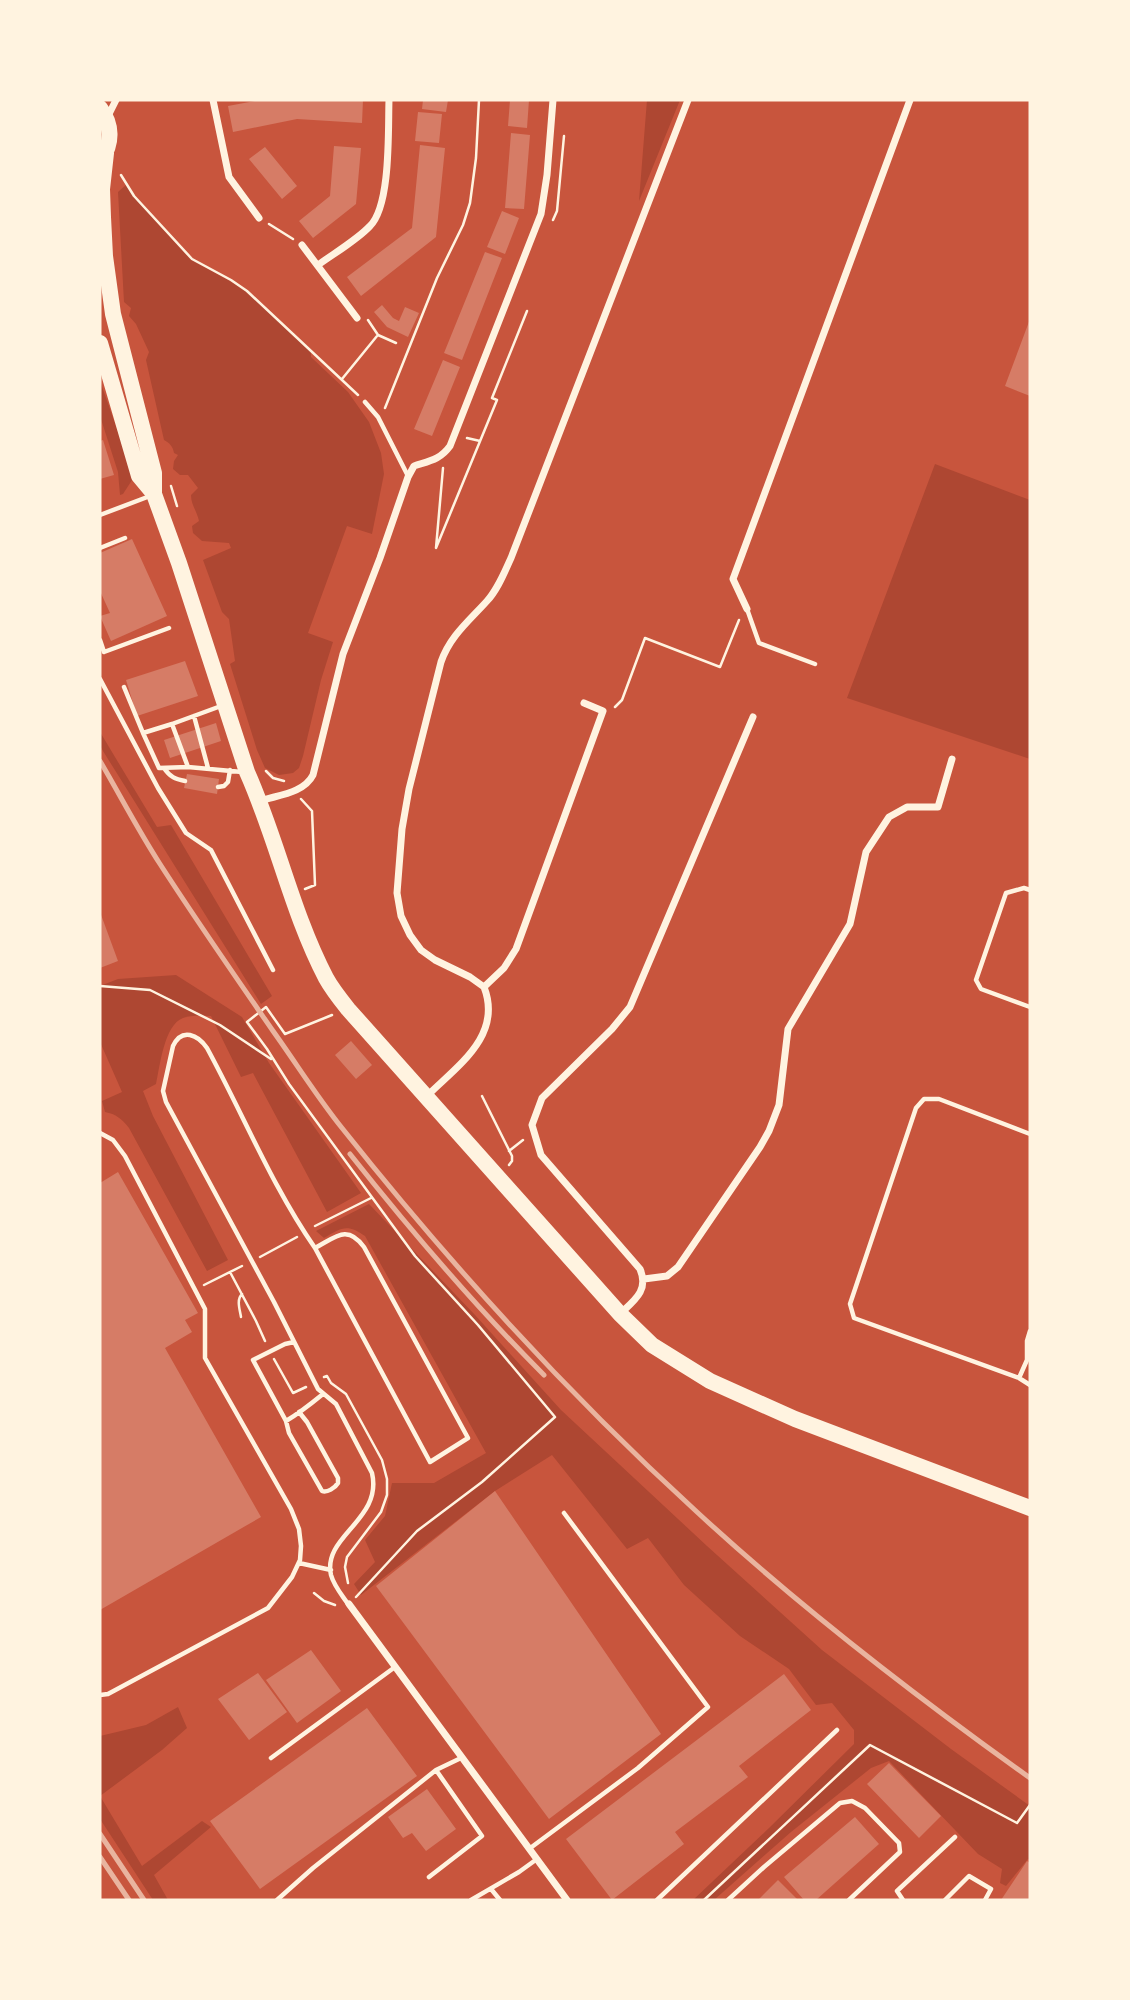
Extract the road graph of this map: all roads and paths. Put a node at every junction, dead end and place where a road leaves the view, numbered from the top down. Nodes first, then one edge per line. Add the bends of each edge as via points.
1 (116, 100) edge
2 (213, 100) edge
3 (389, 100) edge
4 (479, 100) edge
5 (553, 100) edge
6 (688, 100) edge
7 (910, 100) edge
8 (103, 113) edge
9 (103, 158) edge
10 (118, 170) dead end
11 (259, 218) joint
12 (302, 245) joint
13 (318, 265) junction
14 (527, 311) dead end
15 (357, 318) dead end
16 (100, 343) edge
17 (396, 343) dead end
18 (342, 379) junction
19 (365, 402) joint
20 (380, 420) junction
21 (467, 438) dead end
22 (480, 442) junction
23 (443, 465) dead end
24 (408, 477) junction
25 (170, 484) dead end
26 (154, 494) junction
27 (178, 507) dead end
28 (100, 514) edge
29 (125, 538) dead end
30 (100, 548) edge
31 (747, 609) junction
32 (169, 628) dead end
33 (100, 640) edge
34 (102, 653) edge
35 (815, 664) dead end
36 (100, 679) edge
37 (124, 688) dead end
38 (584, 703) dead end
39 (224, 705) junction
40 (603, 711) junction
41 (194, 716) junction
42 (753, 718) dead end
43 (172, 724) junction
44 (144, 733) junction
45 (952, 760) dead end
46 (188, 766) junction
47 (164, 768) junction
48 (208, 768) junction
49 (264, 768) dead end
50 (239, 771) junction
51 (186, 781) dead end
52 (291, 781) dead end
53 (218, 786) dead end
54 (260, 801) junction
55 (312, 811) dead end
56 (1030, 890) edge
57 (292, 893) junction
58 (273, 970) dead end
59 (100, 986) edge
60 (484, 987) junction
61 (1030, 1007) edge
62 (348, 1009) junction
63 (273, 1061) junction
64 (426, 1096) junction
65 (482, 1096) dead end
66 (534, 1132) junction
67 (100, 1133) edge
68 (1030, 1134) edge
69 (509, 1151) junction
70 (509, 1165) dead end
71 (371, 1198) junction
72 (305, 1233) junction
73 (315, 1248) junction
74 (252, 1261) junction
75 (645, 1279) junction
76 (195, 1290) junction
77 (242, 1294) dead end
78 (620, 1314) junction
79 (240, 1317) dead end
80 (1030, 1331) edge
81 (294, 1342) junction
82 (1029, 1358) edge
83 (1019, 1378) junction
84 (315, 1382) junction
85 (1030, 1384) edge
86 (323, 1394) junction
87 (299, 1412) junction
88 (286, 1421) junction
89 (1030, 1508) edge
90 (564, 1513) dead end
91 (299, 1563) junction
92 (331, 1570) junction
93 (356, 1597) junction
94 (349, 1604) junction
95 (395, 1667) junction
96 (100, 1695) edge
97 (837, 1730) dead end
98 (462, 1757) junction
99 (271, 1758) dead end
100 (436, 1770) junction
101 (1030, 1805) edge
102 (1017, 1823) dead end
103 (955, 1838) dead end
104 (529, 1849) junction
105 (537, 1859) junction
106 (429, 1877) dead end
107 (491, 1889) junction
108 (277, 1900) edge
109 (471, 1900) edge
110 (500, 1900) edge
111 (567, 1900) edge
112 (657, 1900) edge
113 (728, 1900) edge
114 (849, 1900) edge
115 (904, 1900) edge
116 (945, 1900) edge
117 (985, 1900) edge

1 - 8 street
2 - 11 street via 229,177
3 - 13 street via 381,211 370,226
4 - 20 path via 476,158 463,225
5 - 24 street via 539,218 450,446 436,460 414,466
6 - 60 street via 511,558 488,600 446,648 409,789 398,869 401,916 421,950
7 - 31 street via 733,579
8 - 9 main road via 110,133
9 - 26 main road via 107,276 154,472
10 - 18 path via 134,196 192,259 247,291
11 - 12 path
12 - 13 street
13 - 15 street
14 - 22 path via 492,398 497,400
16 - 26 main road via 139,476
17 - 18 path via 378,335
18 - 19 path
19 - 20 lane
20 - 24 lane
21 - 22 path
22 - 23 path via 436,548
24 - 54 street via 343,654 313,775 304,787
25 - 27 path
26 - 28 lane
26 - 39 main road
29 - 30 lane
31 - 35 lane via 759,643
31 - 40 path via 720,667 645,638 622,700 613,710
32 - 34 lane
33 - 34 lane
36 - 58 lane via 186,833 211,850
37 - 44 lane
38 - 40 street
39 - 41 lane
39 - 50 main road
40 - 60 street via 516,949
41 - 43 lane
41 - 48 lane
42 - 66 street via 630,1007 542,1098 532,1125
43 - 44 lane
43 - 46 lane
44 - 47 lane via 159,768
45 - 75 street via 938,807 907,807 889,817 866,852 850,923 788,1029 779,1105 760,1147 678,1267 667,1276
46 - 47 lane
46 - 48 lane
47 - 51 lane via 174,778
48 - 50 lane
49 - 52 path via 273,778
50 - 53 lane
50 - 54 main road
54 - 57 main road
55 - 57 path via 315,885
56 - 61 lane via 1006,893 976,980 981,989
57 - 62 main road via 327,979
59 - 63 path via 150,990 220,1025
60 - 64 street via 488,1012 480,1042
62 - 63 path via 285,1034 266,1007 247,1022
62 - 64 main road
63 - 71 path
64 - 78 main road
65 - 69 path
66 - 69 path
66 - 75 street via 541,1155
67 - 76 lane via 113,1140 125,1156
68 - 83 lane via 939,1099 924,1099 916,1108 850,1304 855,1318
69 - 70 path
71 - 72 path
71 - 93 path via 415,1256 555,1417 482,1482 417,1531
72 - 73 lane
72 - 74 path
72 - 74 lane via 207,1048 194,1036 177,1039 164,1100
73 - 73 lane via 430,1462 468,1437 357,1237 348,1233
74 - 76 path
74 - 81 lane
75 - 78 street via 637,1297
76 - 91 lane via 205,1309 205,1358 295,1517 301,1542
77 - 79 path
78 - 89 main road via 652,1345 710,1381 795,1419
80 - 82 lane
81 - 84 lane
81 - 88 lane via 253,1360
82 - 83 lane
83 - 85 lane
84 - 86 lane
84 - 93 path via 327,1376 345,1392 387,1475 383,1509 345,1564
86 - 87 lane
86 - 92 lane via 336,1404 370,1468 374,1485 372,1500 336,1548
87 - 88 lane
87 - 88 lane via 338,1478 335,1487 322,1491
90 - 104 lane via 708,1707 638,1768
91 - 92 lane
91 - 96 lane via 268,1608
92 - 94 lane
93 - 94 path
94 - 95 street
95 - 98 street
95 - 99 lane
97 - 112 lane
98 - 100 lane
98 - 104 street
100 - 106 lane via 482,1836
100 - 108 lane
101 - 102 path
103 - 115 lane via 897,1891
104 - 105 street
105 - 107 lane
105 - 111 street
107 - 109 lane
107 - 110 lane
113 - 114 lane via 840,1803 852,1801 865,1808 898,1843 900,1852
116 - 117 lane via 969,1875 990,1889

